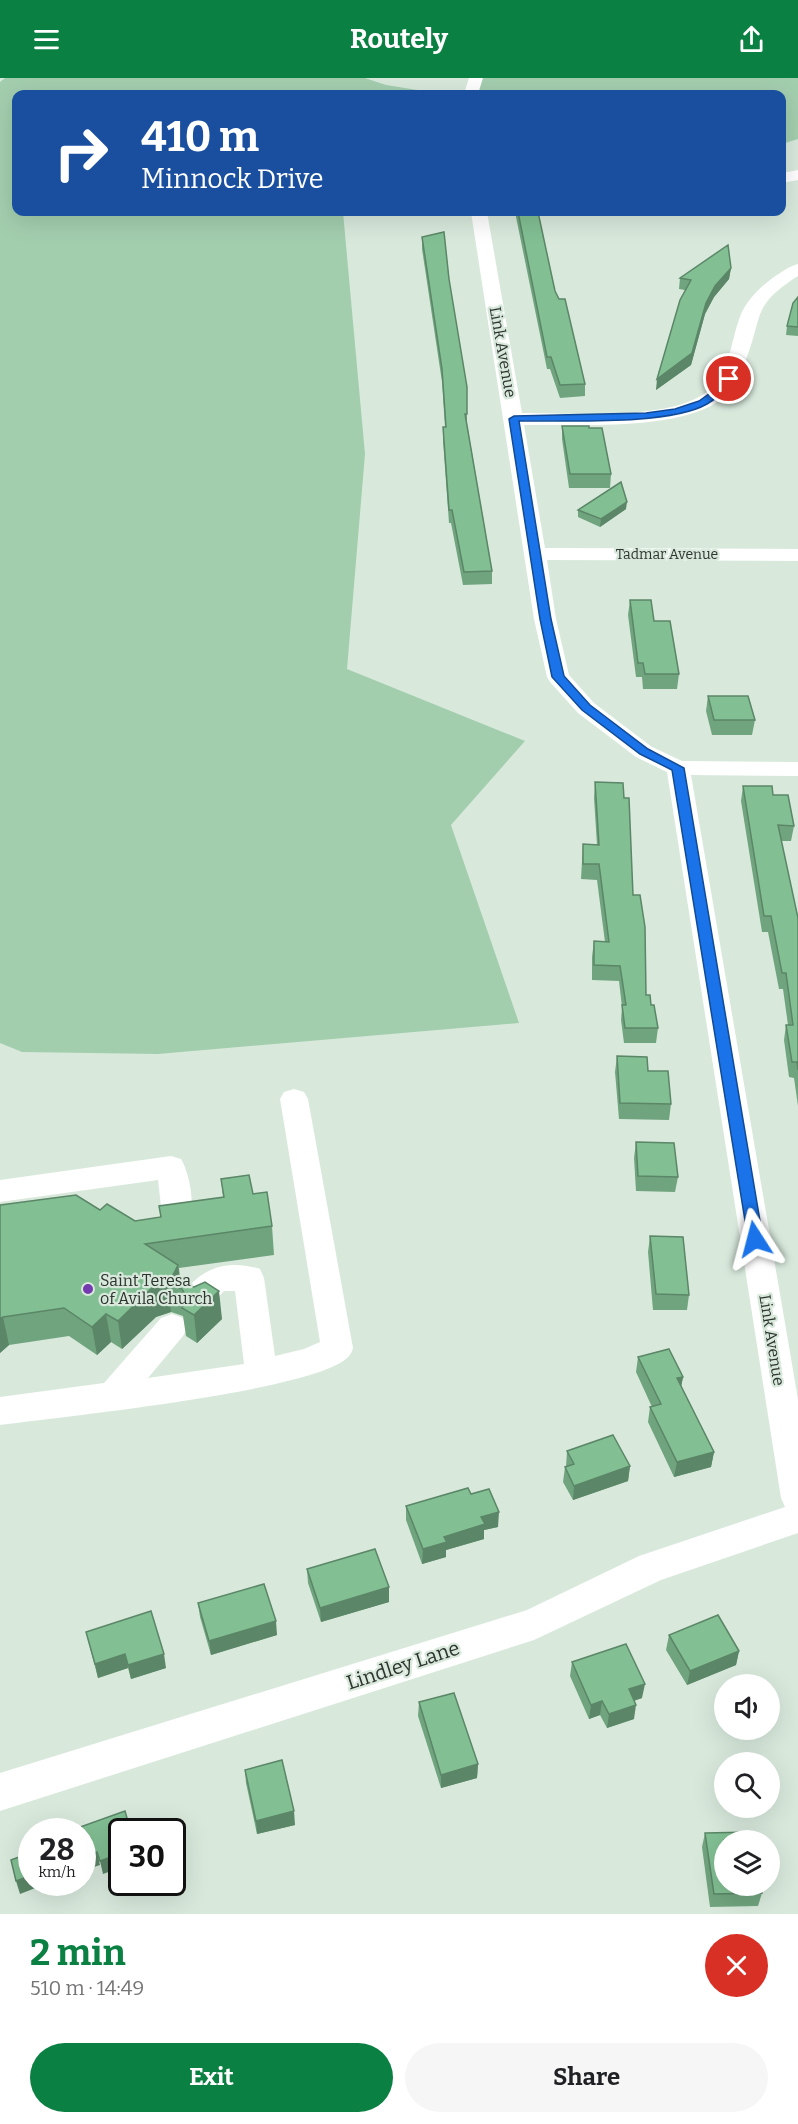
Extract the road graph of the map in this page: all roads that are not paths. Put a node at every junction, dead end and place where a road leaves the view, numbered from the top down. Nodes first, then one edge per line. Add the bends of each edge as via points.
1 (480, 216) edge
2 (798, 269) edge
3 (514, 419) junction
4 (536, 554) junction
5 (798, 555) edge
6 (678, 768) junction
7 (798, 769) edge
8 (294, 1099) dead end
9 (0, 1191) edge
10 (177, 1215) edge
11 (195, 1302) edge
12 (172, 1327) dead end
13 (261, 1373) junction
14 (113, 1396) junction
15 (0, 1411) edge
16 (798, 1498) edge
17 (798, 1518) edge
18 (0, 1792) edge

1 - 3 street, Link Avenue
2 - 3 street via 764,294 750,315 729,379 702,403 646,416
3 - 4 street, Link Avenue
4 - 5 street, Tadmar Avenue
4 - 6 street, Link Avenue via 558,677 586,708 644,752
6 - 7 street
6 - 16 street, Link Avenue
8 - 13 street via 337,1348 311,1361
9 - 10 street via 171,1167
11 - 13 street via 216,1279 249,1278
12 - 14 street
13 - 14 street
14 - 15 street
17 - 18 street, Lindley Lane via 651,1567 534,1624

